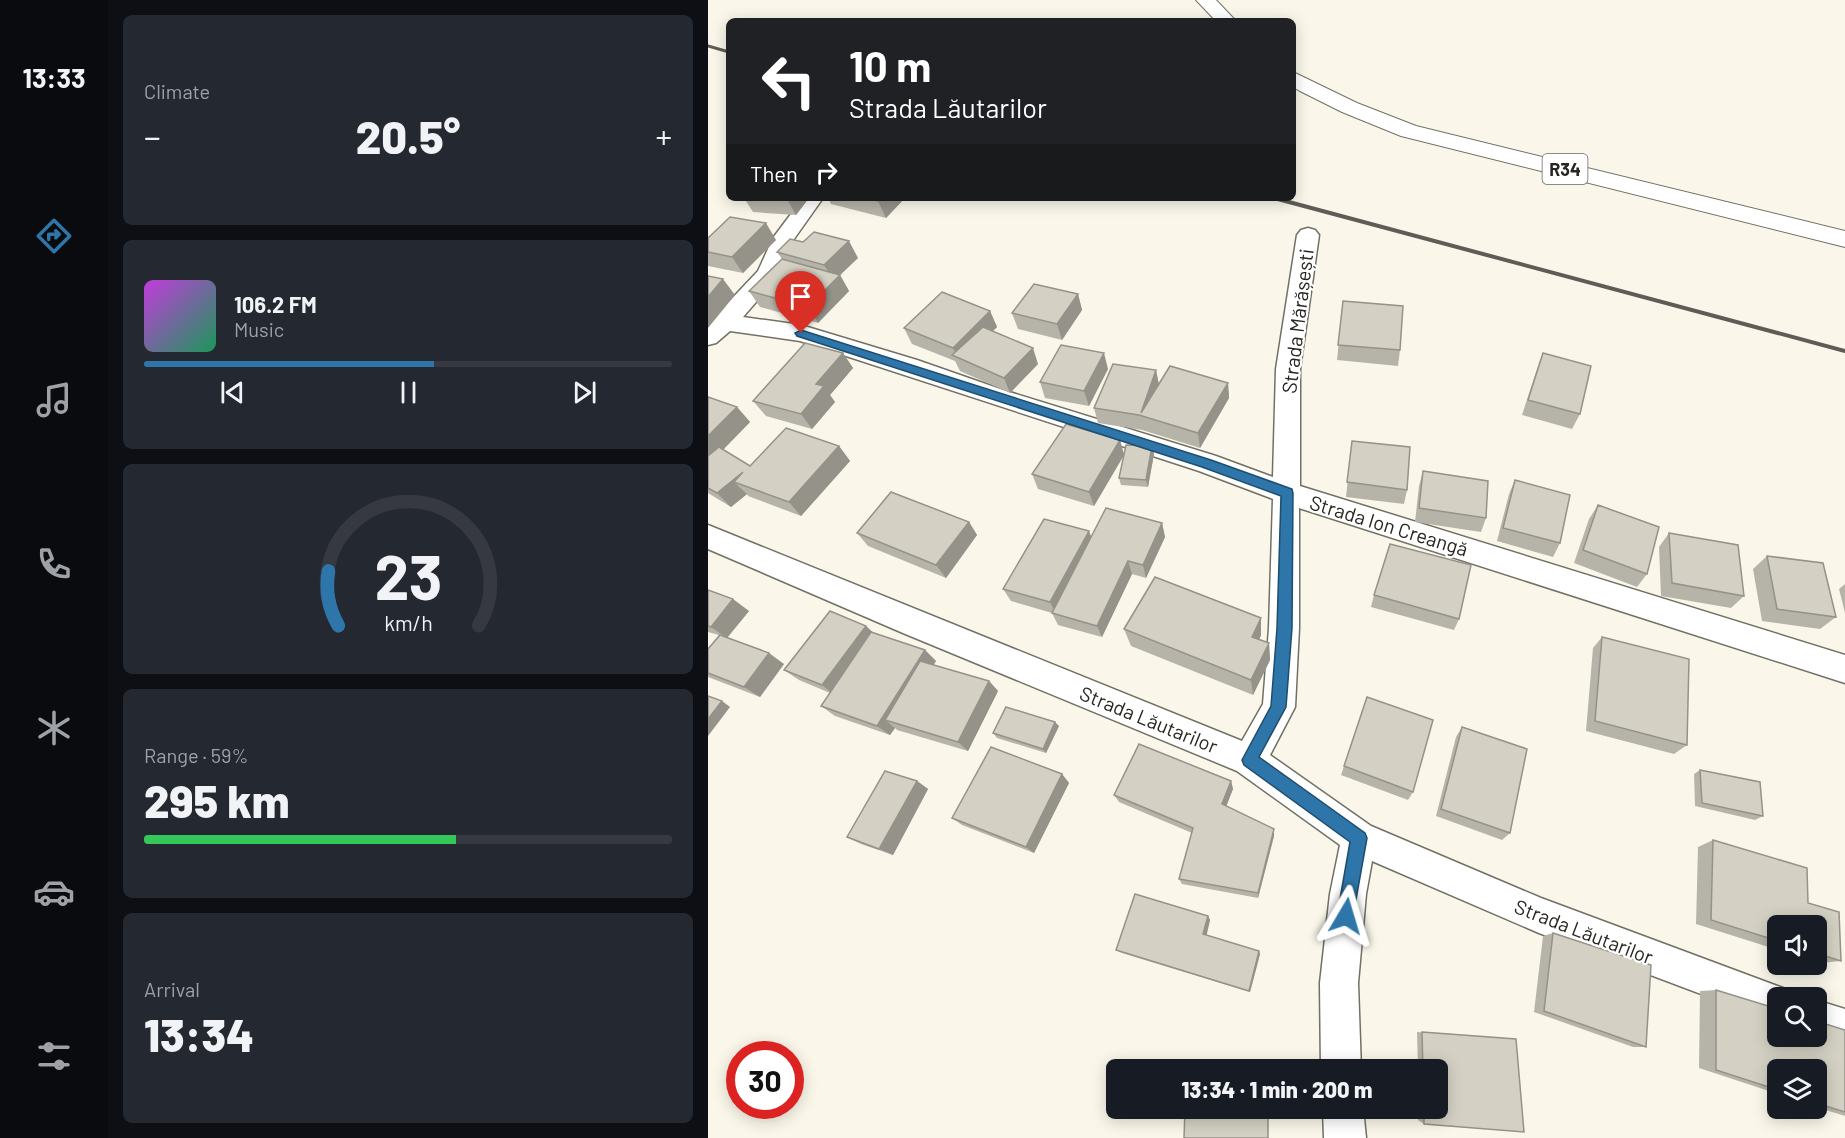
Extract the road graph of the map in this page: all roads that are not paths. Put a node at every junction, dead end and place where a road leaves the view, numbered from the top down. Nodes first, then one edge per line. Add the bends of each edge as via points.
1 (1205, 0) edge
2 (1224, 18) edge
3 (1296, 80) edge
4 (811, 201) edge
5 (1308, 235) dead end
6 (1845, 239) edge
7 (717, 330) edge
8 (1287, 493) junction
9 (708, 537) edge
10 (1845, 669) edge
11 (1250, 760) junction
12 (1359, 838) junction
13 (1767, 1000) edge
14 (1827, 1022) edge
15 (1845, 1028) edge
16 (1341, 1059) edge
17 (1344, 1119) edge
18 (1345, 1138) edge

1 - 2 main road
3 - 6 main road, R34 via 1363,116 1409,131
4 - 7 street via 784,238 768,274
5 - 8 street, Strada Mărășești via 1288,369
7 - 8 street, Strada Ion Creangă via 801,333 1207,463
8 - 10 street, Strada Ion Creangă
8 - 11 street, Strada Mărășești via 1279,707
9 - 11 street, Strada Lăutarilor
11 - 12 street, Strada Lăutarilor
12 - 13 street, Strada Lăutarilor via 1539,915
12 - 16 street via 1348,894 1339,983
14 - 15 street
17 - 18 street

